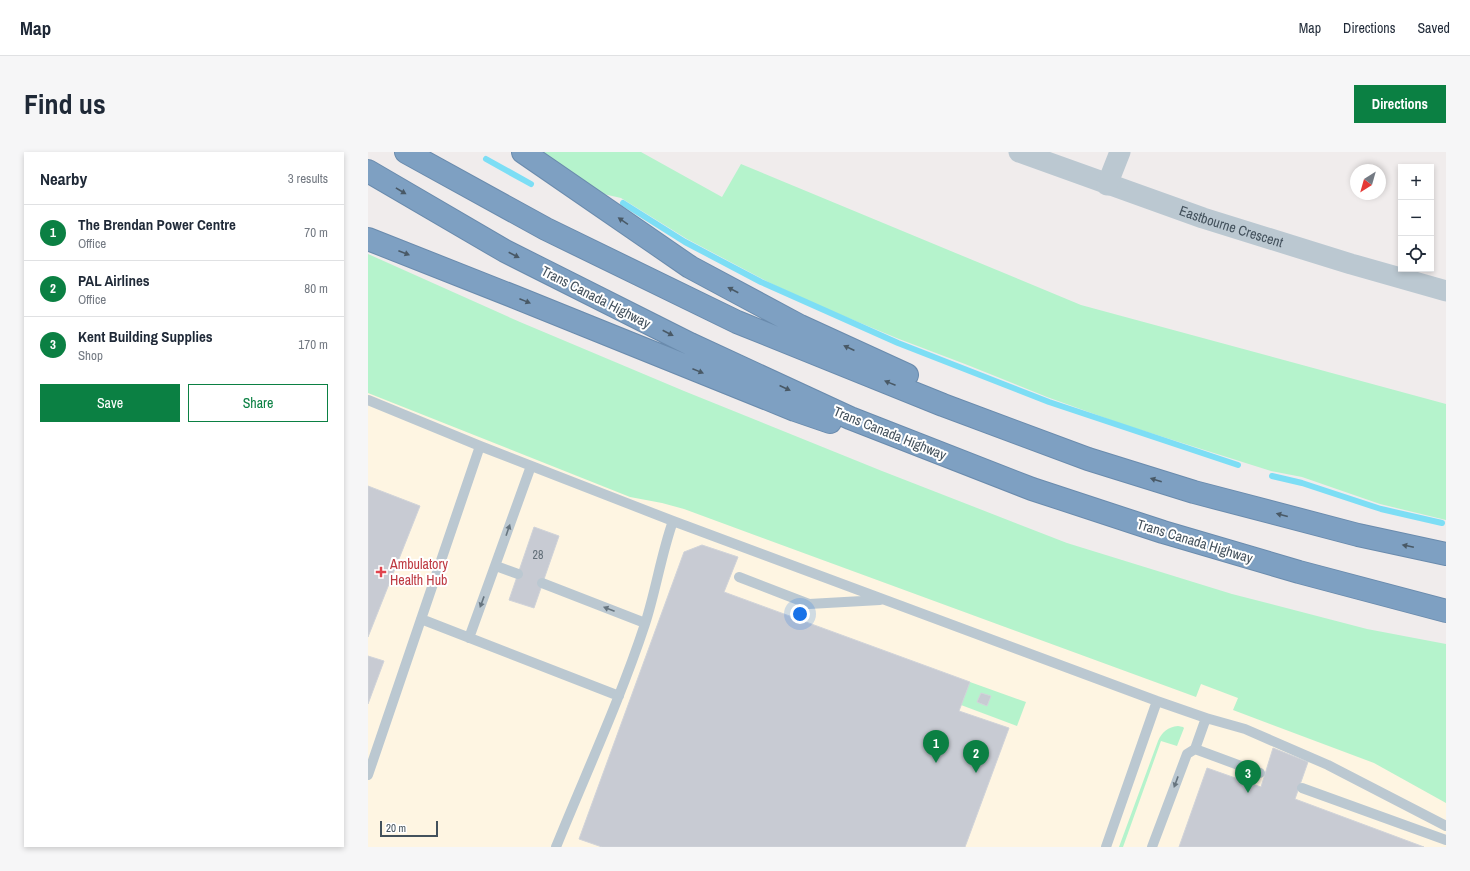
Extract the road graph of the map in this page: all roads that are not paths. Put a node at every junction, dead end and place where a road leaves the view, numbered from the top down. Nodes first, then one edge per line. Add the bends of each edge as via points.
1 (406, 152) edge
2 (524, 152) edge
3 (1019, 152) edge
4 (1120, 152) edge
5 (368, 171) edge
6 (1107, 185) junction
7 (368, 239) edge
8 (1446, 290) edge
9 (368, 400) edge
10 (480, 446) junction
11 (1088, 459) junction
12 (530, 466) junction
13 (1032, 489) junction
14 (673, 521) junction
15 (1446, 554) edge
16 (496, 566) junction
17 (518, 574) dead end
18 (739, 577) dead end
19 (542, 583) dead end
20 (884, 600) junction
21 (1446, 610) edge
22 (421, 619) junction
23 (645, 623) junction
24 (469, 638) junction
25 (618, 696) junction
26 (1157, 701) junction
27 (1206, 718) junction
28 (1195, 749) junction
29 (1260, 772) dead end
30 (368, 775) edge
31 (1302, 788) dead end
32 (1446, 826) edge
33 (1446, 840) edge
34 (556, 847) edge
35 (1106, 847) edge
36 (1152, 847) edge

11 -> 1 highway via 943,405 737,322 546,229
11 -> 2 highway via 800,326 690,267
3 - 6 street, Eastbourne Crescent
4 - 6 street
5 -> 13 highway, Trans Canada Highway via 505,251 690,344 850,418
6 - 8 street, Eastbourne Crescent via 1351,264
7 -> 13 highway via 795,410
9 - 10 lane
10 - 12 lane
10 - 22 lane
15 -> 11 highway via 1336,529 1194,492
12 - 14 lane
16 -> 12 lane
13 - 21 highway, Trans Canada Highway via 1163,532 1292,570
14 - 20 lane
14 - 23 lane via 664,545
16 - 17 lane
16 -> 24 lane
18 - 20 lane via 809,604
23 -> 19 lane
20 - 26 lane
22 - 24 lane
22 - 30 lane
23 - 25 lane
24 - 25 lane
25 - 34 lane
26 - 27 lane
26 - 35 lane
27 - 28 lane
27 - 32 lane via 1244,729 1328,765
28 - 29 lane
28 -> 36 lane via 1187,754
31 - 33 lane

